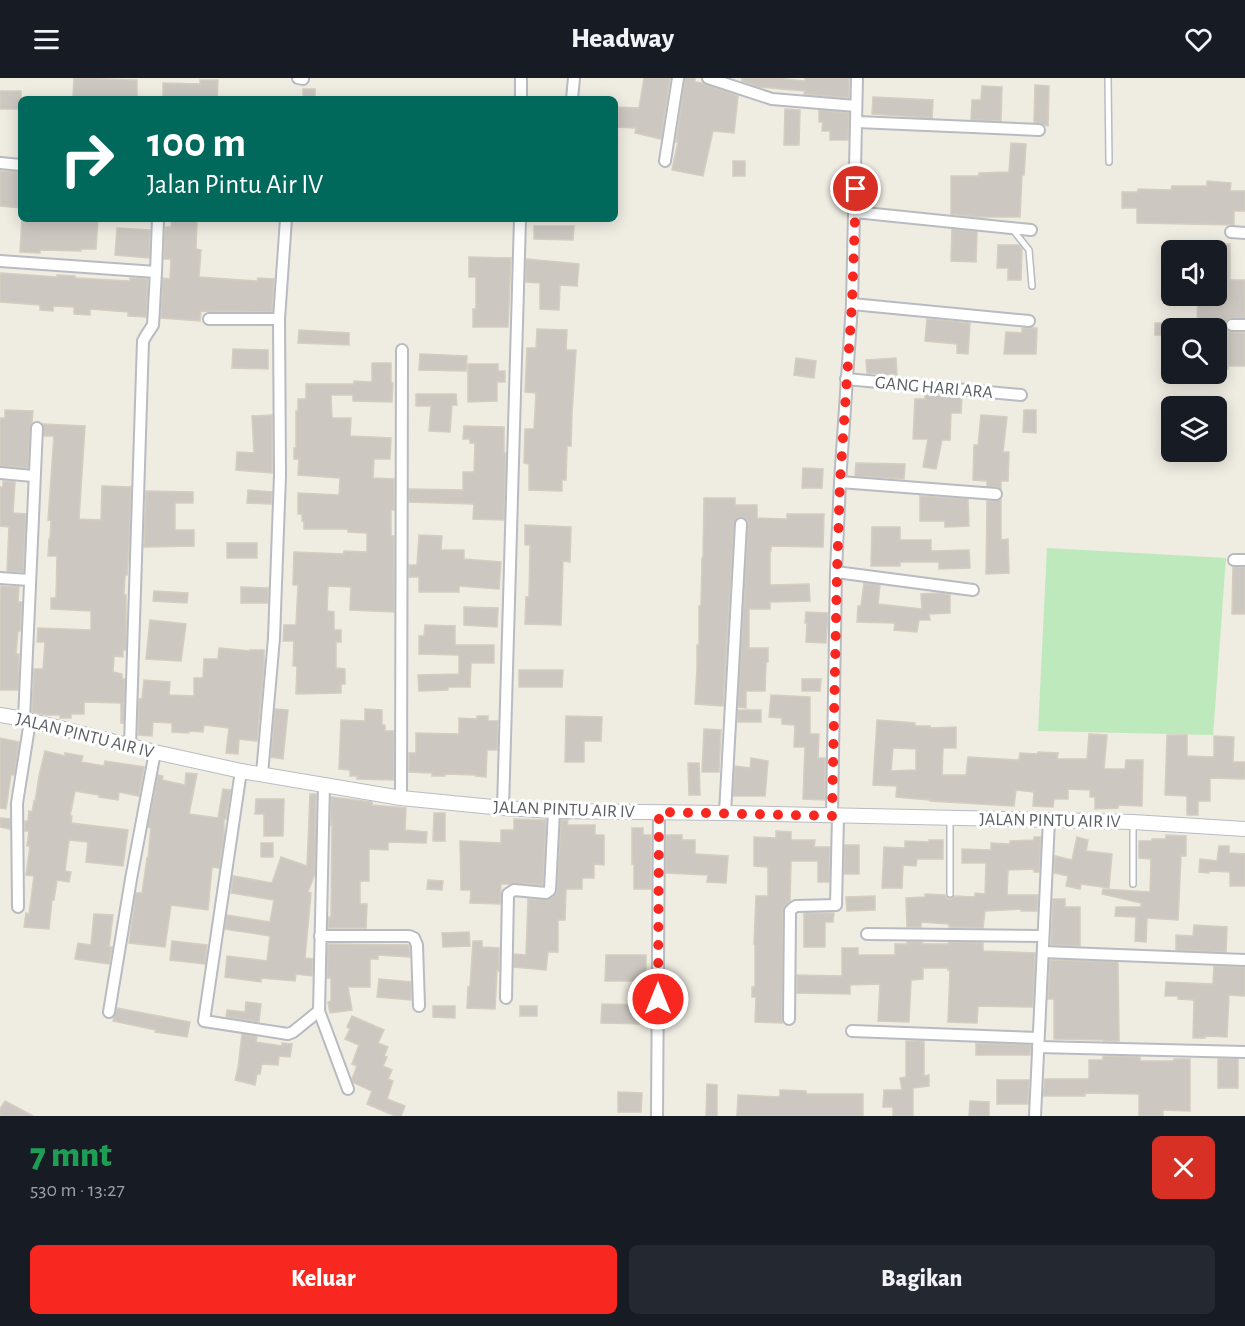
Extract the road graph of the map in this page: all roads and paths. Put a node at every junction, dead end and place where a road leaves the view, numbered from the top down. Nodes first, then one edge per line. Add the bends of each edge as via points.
1 (298, 78) edge
2 (521, 78) edge
3 (574, 78) edge
4 (678, 78) edge
5 (857, 78) edge
6 (1108, 78) edge
7 (303, 79) edge
8 (715, 79) edge
9 (521, 96) edge
10 (573, 96) edge
11 (856, 106) junction
12 (857, 122) junction
13 (1039, 130) dead end
14 (665, 161) dead end
15 (1109, 162) dead end
16 (0, 163) edge
17 (18, 165) edge
18 (855, 212) junction
19 (158, 222) edge
20 (286, 222) edge
21 (520, 222) edge
22 (1012, 229) junction
23 (1031, 230) dead end
24 (1231, 232) dead end
25 (1245, 233) edge
26 (0, 261) edge
27 (156, 273) junction
28 (1032, 286) dead end
29 (852, 304) junction
30 (209, 319) dead end
31 (279, 319) junction
32 (1029, 321) dead end
33 (1232, 325) dead end
34 (1245, 326) edge
35 (402, 350) dead end
36 (846, 380) junction
37 (1021, 395) dead end
38 (37, 428) dead end
39 (0, 473) edge
40 (33, 476) junction
41 (840, 482) junction
42 (996, 494) dead end
43 (741, 524) dead end
44 (837, 572) junction
45 (0, 578) edge
46 (29, 580) junction
47 (973, 590) dead end
48 (0, 715) edge
49 (27, 720) junction
50 (130, 745) junction
51 (155, 752) junction
52 (241, 771) junction
53 (262, 774) junction
54 (324, 784) junction
55 (401, 798) junction
56 (502, 808) junction
57 (554, 811) junction
58 (659, 812) junction
59 (725, 813) junction
60 (835, 816) junction
61 (950, 818) junction
62 (1049, 820) junction
63 (1133, 822) junction
64 (1245, 829) edge
65 (1133, 884) dead end
66 (950, 894) dead end
67 (18, 907) dead end
68 (867, 934) dead end
69 (320, 936) junction
70 (1043, 936) junction
71 (1044, 952) junction
72 (1245, 960) edge
73 (506, 998) dead end
74 (419, 1006) dead end
75 (319, 1011) junction
76 (109, 1012) dead end
77 (789, 1019) dead end
78 (852, 1031) dead end
79 (1038, 1043) junction
80 (1245, 1052) edge
81 (348, 1089) dead end
82 (657, 1116) edge
83 (1035, 1116) edge

1 - 7 street
2 - 9 street
3 - 10 street
4 - 14 street
5 - 11 street
6 - 15 lane
8 - 11 street via 772,99
11 - 12 street
12 - 13 street
12 - 18 street
16 - 17 street
18 - 22 street
18 - 29 street
19 - 27 street
20 - 31 street
21 - 56 street
22 - 23 street
22 - 28 lane via 1029,250
24 - 25 street
26 - 27 street
27 - 50 street via 153,325 143,342
29 - 32 street
29 - 36 street
30 - 31 street
31 - 53 street via 280,475 274,626
33 - 34 street
35 - 55 street
36 - 37 street, GANG HARI ARA
36 - 41 street
38 - 40 street
39 - 40 street
40 - 46 street
41 - 42 street
41 - 44 street
43 - 59 street
44 - 47 street
44 - 60 street
45 - 46 street
46 - 49 street
48 - 49 main road, JALAN PINTU AIR IV
49 - 50 main road, JALAN PINTU AIR IV
49 - 67 street via 17,803
50 - 51 main road, JALAN PINTU AIR IV
51 - 52 main road, JALAN PINTU AIR IV
51 - 76 street
52 - 53 main road, JALAN PINTU AIR IV
52 - 75 street via 204,1021 288,1034
53 - 54 main road, JALAN PINTU AIR IV
54 - 55 main road, JALAN PINTU AIR IV
54 - 69 street
55 - 56 main road, JALAN PINTU AIR IV
56 - 57 main road, JALAN PINTU AIR IV
57 - 58 main road, JALAN PINTU AIR IV
57 - 73 street via 550,890 514,890 508,894
58 - 59 main road, JALAN PINTU AIR IV
58 - 82 street
59 - 60 main road, JALAN PINTU AIR IV
60 - 61 main road, JALAN PINTU AIR IV
60 - 77 street via 836,905 796,906 790,911
61 - 62 main road, JALAN PINTU AIR IV
61 - 66 lane
62 - 63 main road, JALAN PINTU AIR IV
62 - 70 street
63 - 64 main road, JALAN PINTU AIR IV
63 - 65 lane
68 - 70 street
69 - 74 street via 414,938
69 - 75 street
70 - 71 street
71 - 72 street
71 - 79 street
75 - 81 street
78 - 79 street
79 - 80 street
79 - 83 street

